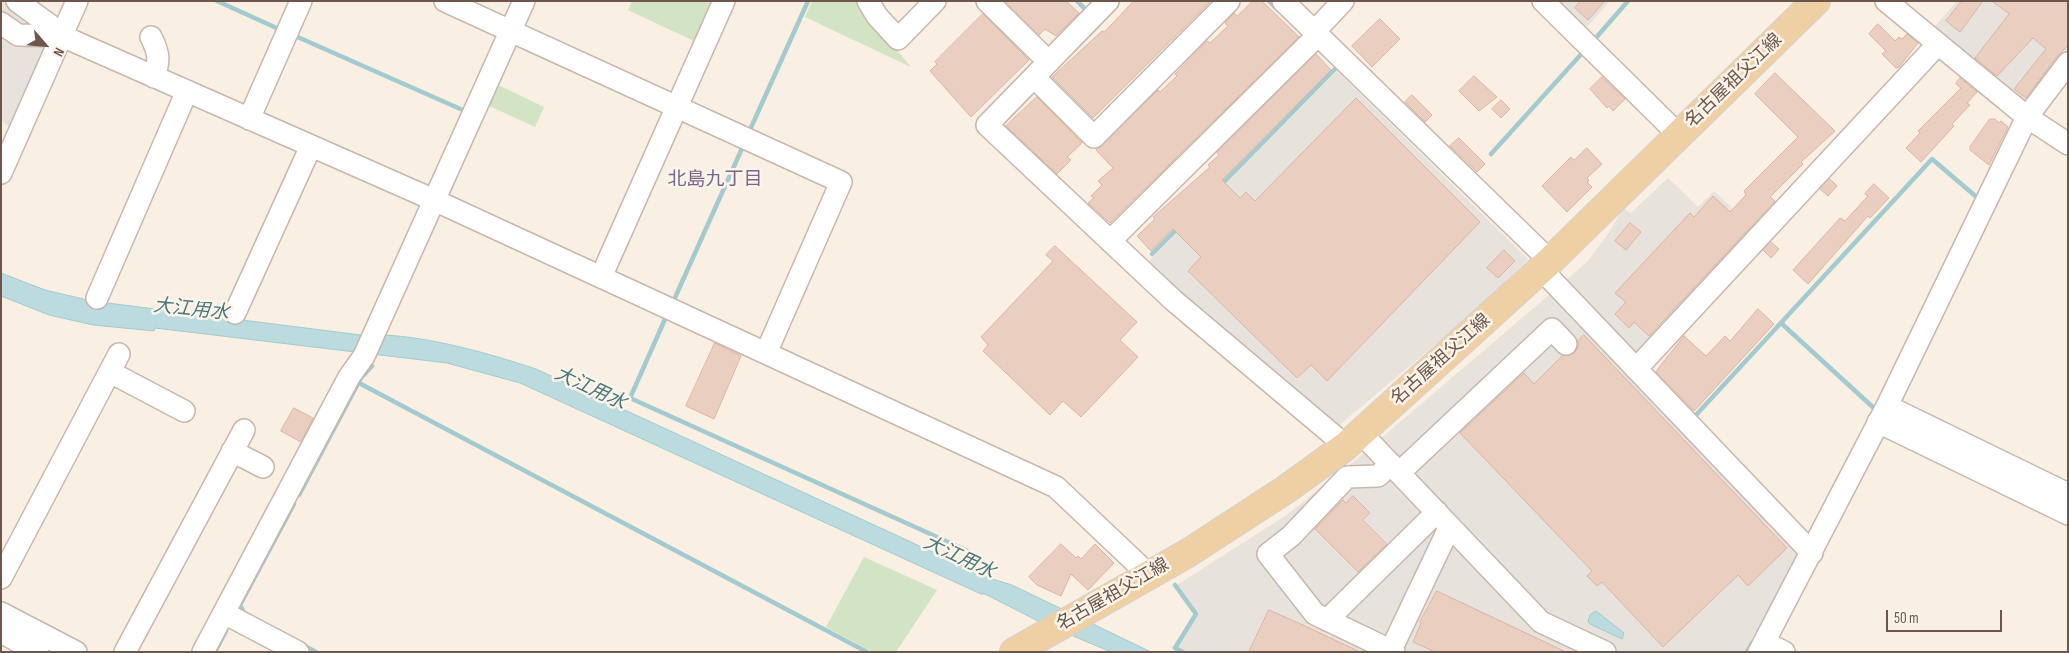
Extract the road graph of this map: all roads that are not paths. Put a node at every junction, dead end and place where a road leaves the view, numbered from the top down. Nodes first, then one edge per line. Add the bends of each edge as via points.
1 (17, 1) edge
2 (77, 1) edge
3 (301, 1) edge
4 (445, 1) edge
5 (524, 1) edge
6 (724, 1) edge
7 (868, 1) edge
8 (935, 1) edge
9 (988, 1) edge
10 (1229, 1) edge
11 (1283, 1) edge
12 (1343, 1) edge
13 (1542, 1) edge
14 (1816, 1) edge
15 (1886, 1) edge
16 (1098, 5) edge
17 (1, 23) edge
18 (510, 31) junction
19 (1316, 33) junction
20 (62, 35) junction
21 (151, 37) dead end
22 (1938, 44) junction
23 (1049, 62) junction
24 (2068, 62) edge
25 (154, 77) junction
26 (1034, 77) junction
27 (188, 92) junction
28 (677, 107) junction
29 (2027, 117) junction
30 (249, 119) junction
31 (1679, 135) junction
32 (2068, 144) edge
33 (311, 146) junction
34 (1, 173) edge
35 (434, 200) junction
36 (1110, 241) junction
37 (1546, 265) junction
38 (601, 277) junction
39 (97, 298) dead end
40 (235, 313) dead end
41 (1566, 344) dead end
42 (766, 354) junction
43 (1636, 369) junction
44 (184, 411) dead end
45 (1883, 414) junction
46 (244, 430) dead end
47 (1354, 439) junction
48 (232, 451) junction
49 (263, 467) dead end
50 (1395, 469) junction
51 (2068, 494) edge
52 (2068, 514) edge
53 (1443, 519) junction
54 (1812, 553) junction
55 (1149, 575) junction
56 (1, 578) edge
57 (1, 613) edge
58 (224, 613) junction
59 (1327, 620) junction
60 (1, 632) edge
61 (1761, 647) edge
62 (1392, 651) edge
63 (38, 652) edge
64 (76, 652) edge
65 (125, 652) edge
66 (203, 652) edge
67 (298, 652) edge
68 (1014, 652) edge
69 (1605, 652) edge
70 (1784, 652) edge

1 - 20 street
2 - 20 street
3 - 30 street
4 - 18 street
5 - 18 street
6 - 28 street
7 - 8 street via 898,39
9 - 23 street
10 - 26 street via 1094,137
11 - 19 street
12 - 19 street
13 - 31 street
14 - 31 main road, 名古屋祖父江線
15 - 22 street
16 - 23 street
17 - 20 street via 18,35
18 - 28 street
18 - 35 street
19 - 36 street
19 - 37 street
20 - 25 street
20 - 34 street
21 - 25 street via 160,62
22 - 29 street
22 - 43 street
23 - 26 street
24 - 29 street
25 - 27 street
26 - 36 street via 987,125
27 - 30 street
27 - 39 street
28 - 38 street
28 - 42 street via 841,182
29 - 32 street
29 - 45 street
30 - 33 street
31 - 37 main road, 名古屋祖父江線
33 - 35 street
33 - 40 street
35 - 38 street
35 - 58 street via 364,356 349,377
36 - 47 street via 1173,300
37 - 43 street
37 - 47 main road, 名古屋祖父江線
38 - 42 street
41 - 50 street via 1552,329
42 - 55 street via 1056,487
43 - 54 street
44 - 56 street via 114,363
45 - 51 street
45 - 52 street
45 - 54 street
46 - 48 street
47 - 50 street
47 - 55 main road, 名古屋祖父江線 via 1277,495
48 - 49 street
48 - 65 street
50 - 53 street
50 - 59 street via 1378,476 1347,477 1291,536 1268,554 1315,614
53 - 59 street
53 - 62 street
53 - 69 street via 1541,622
54 - 61 street
55 - 68 main road, 名古屋祖父江線
57 - 64 street
58 - 66 street
58 - 67 street
59 - 62 street
60 - 63 street
61 - 70 street

